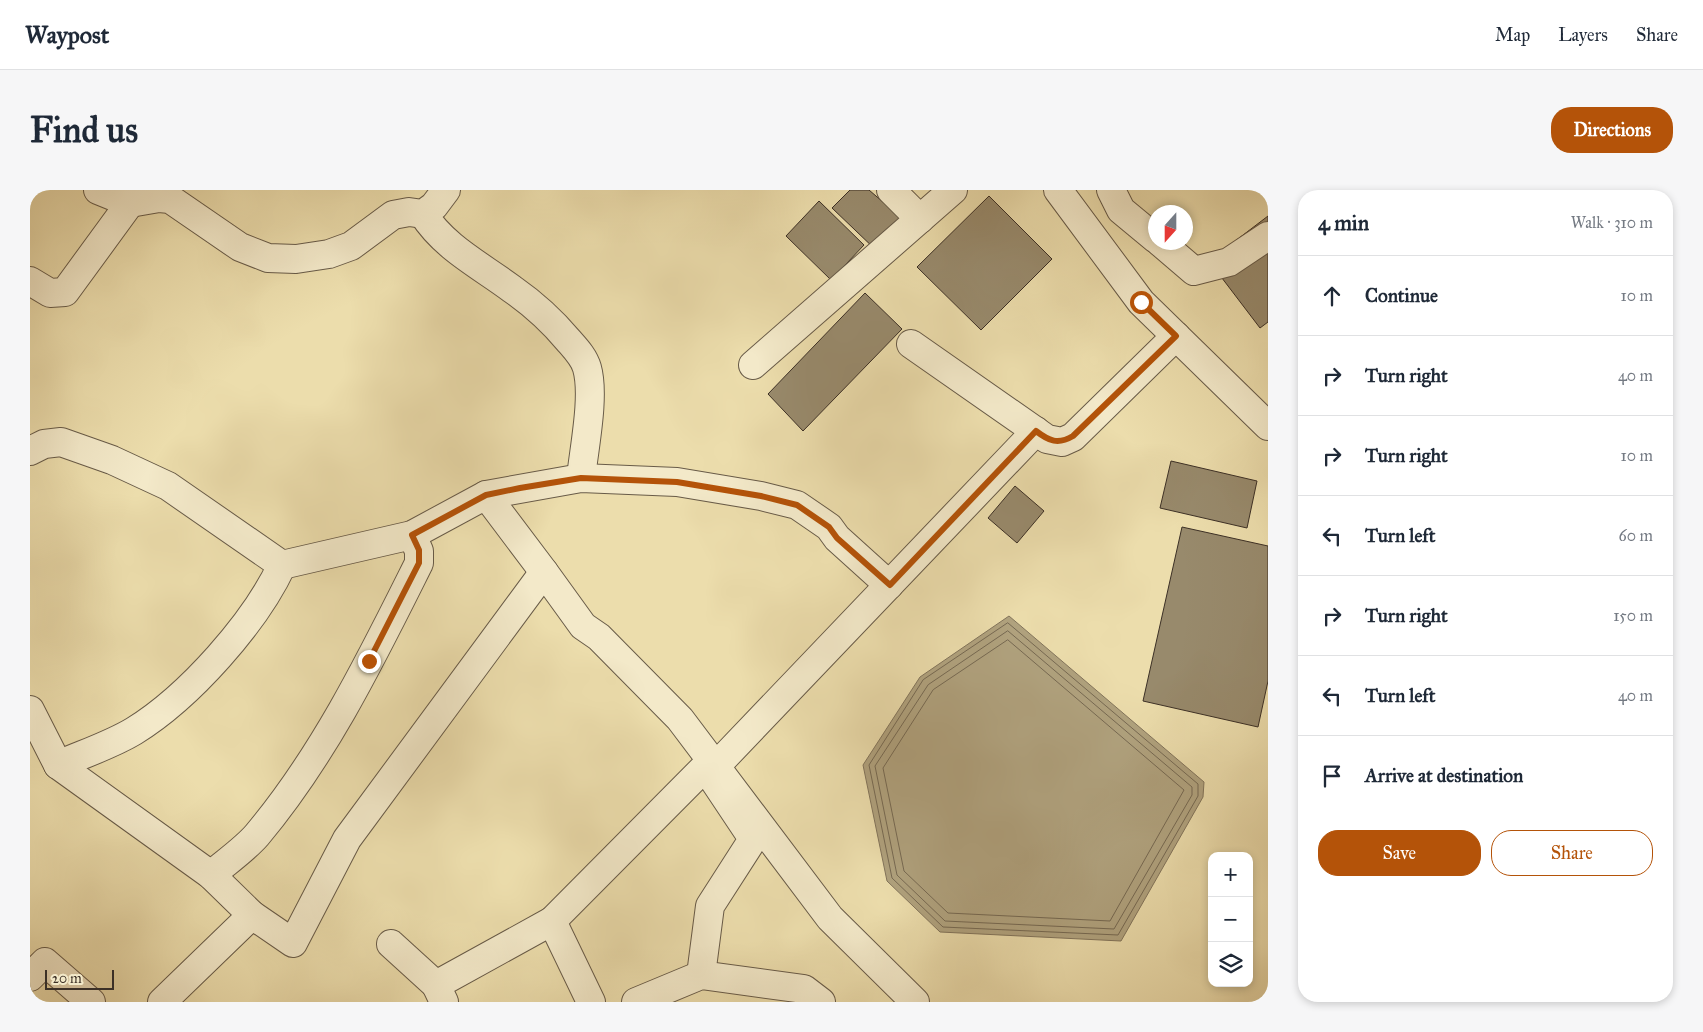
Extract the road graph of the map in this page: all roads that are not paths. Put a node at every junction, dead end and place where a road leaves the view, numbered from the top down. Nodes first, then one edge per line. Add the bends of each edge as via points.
1 (98, 190) edge
2 (446, 190) edge
3 (891, 190) edge
4 (953, 190) edge
5 (1058, 190) edge
6 (1111, 190) edge
7 (130, 203) junction
8 (423, 214) junction
9 (920, 219) junction
10 (1148, 232) edge
11 (1268, 236) edge
12 (1170, 250) edge
13 (30, 281) edge
14 (1176, 336) junction
15 (911, 344) dead end
16 (753, 365) dead end
17 (1268, 426) edge
18 (1036, 431) junction
19 (30, 451) edge
20 (581, 478) junction
21 (486, 495) junction
22 (412, 535) junction
23 (282, 565) junction
24 (544, 572) junction
25 (890, 585) junction
26 (30, 710) edge
27 (58, 766) junction
28 (716, 766) junction
29 (211, 875) junction
30 (252, 915) junction
31 (552, 921) junction
32 (391, 944) dead end
33 (701, 975) junction
34 (30, 977) edge
35 (440, 994) edge
36 (176, 998) edge
37 (91, 1002) edge
38 (591, 1002) edge
39 (636, 1002) edge
40 (821, 1002) edge
41 (916, 1002) edge

1 - 7 street
2 - 8 street
3 - 9 street
4 - 9 street
5 - 14 street via 1141,302
6 - 10 street via 1121,210
7 - 8 street via 170,199 240,247 279,259 304,258 341,250 361,240 393,215
7 - 13 street via 65,292 50,294
8 - 20 street via 438,234 469,261 513,289 557,326 581,356 590,383
9 - 16 street
11 - 12 street via 1229,262 1194,270
14 - 17 street
14 - 18 street via 1073,436 1054,442
15 - 18 street
18 - 25 street
19 - 23 street via 44,444 61,442 112,460 168,486
20 - 21 street
20 - 25 street via 677,482 797,505 829,527
21 - 22 street
21 - 24 street
22 - 23 street
22 - 29 street via 419,550 419,563 318,752 256,836
23 - 27 street via 273,584 233,639 163,711 132,732
24 - 28 street via 584,626 599,636 680,719
24 - 30 street via 347,839 292,943
25 - 28 street
26 - 27 street
27 - 29 street
28 - 41 street via 830,918
29 - 30 street
30 - 36 street
31 - 33 street via 704,767 753,839 710,906
31 - 35 street
31 - 38 street
32 - 35 street
33 - 39 street
33 - 40 street via 804,989
34 - 37 street via 45,962

